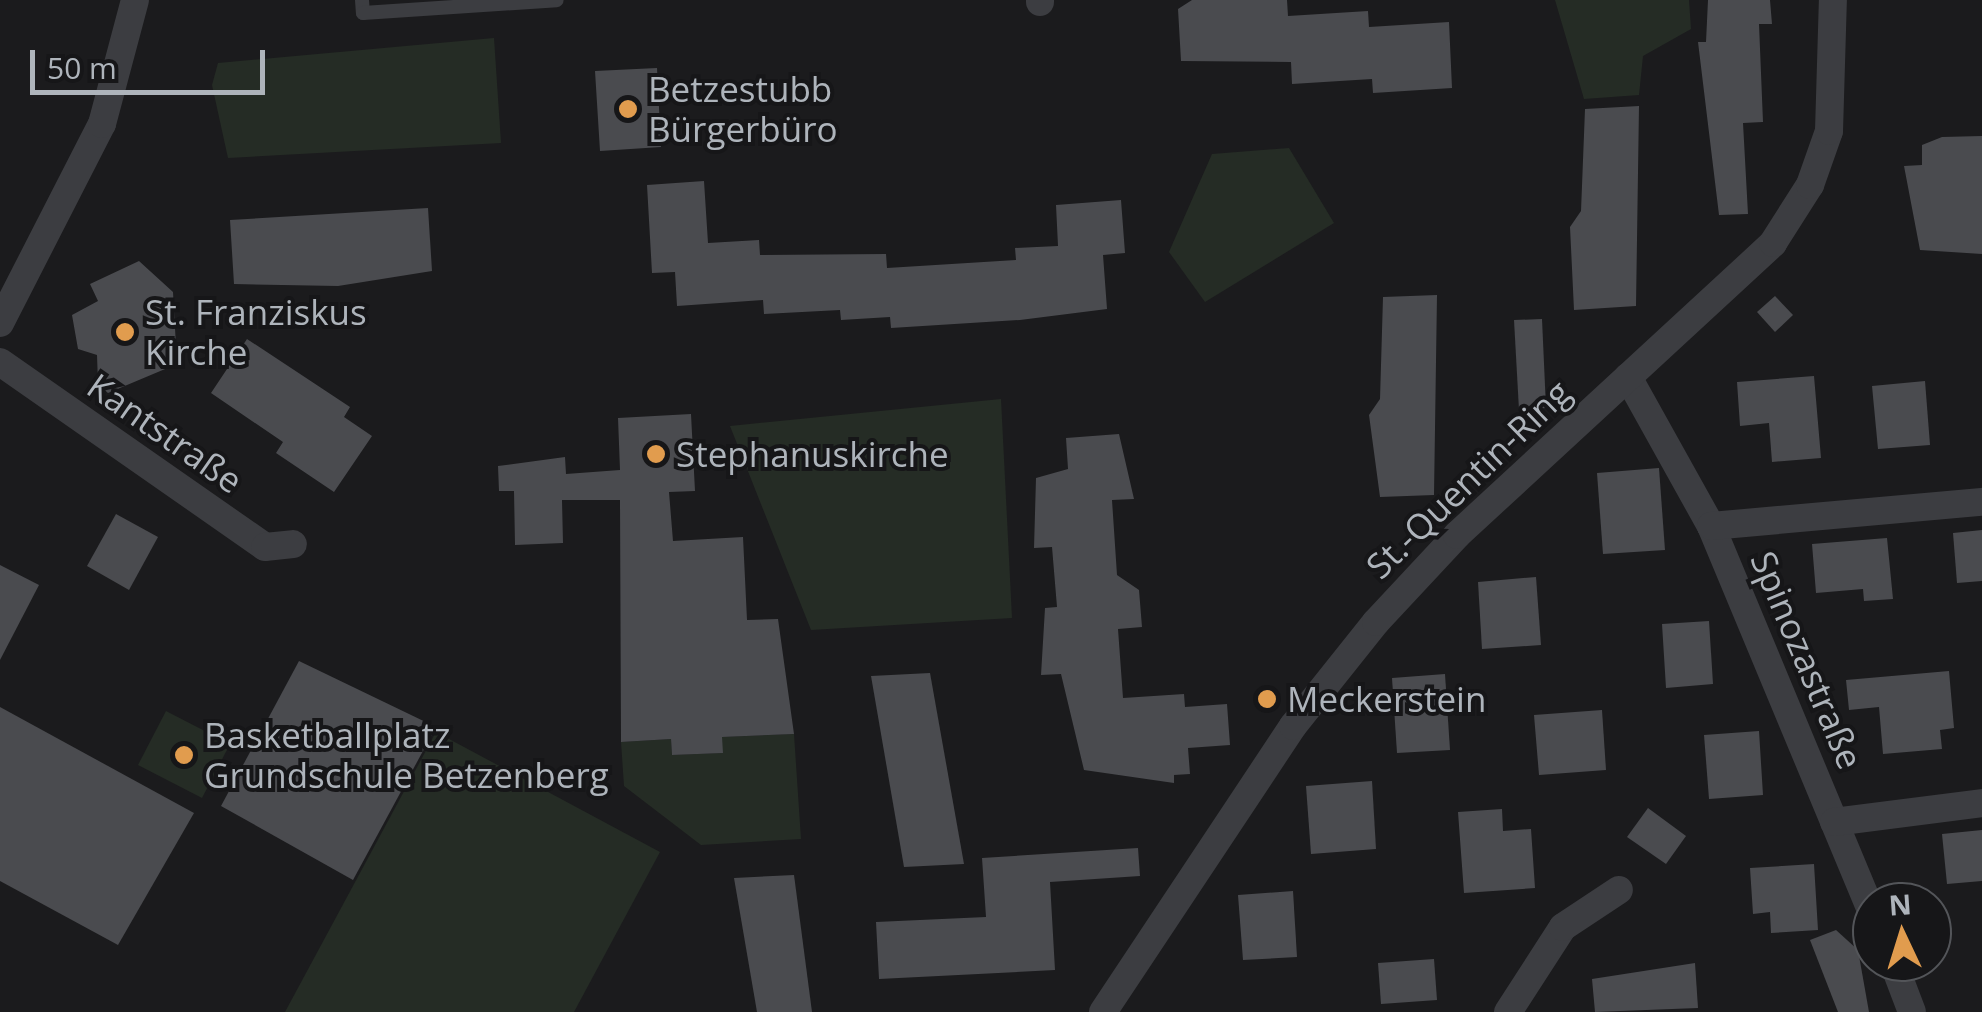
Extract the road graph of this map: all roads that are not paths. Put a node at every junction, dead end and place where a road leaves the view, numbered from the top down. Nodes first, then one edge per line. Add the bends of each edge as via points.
1 (136, 0) edge
2 (362, 0) edge
3 (557, 0) edge
4 (1832, 0) edge
5 (0, 323) edge
6 (0, 362) edge
7 (1628, 378) junction
8 (1982, 502) edge
9 (1711, 526) junction
10 (293, 544) dead end
11 (1982, 804) edge
12 (1834, 822) junction
13 (1859, 882) edge
14 (1619, 890) dead end
15 (1901, 982) edge
16 (1103, 1012) edge
17 (1508, 1012) edge
18 (1912, 1012) edge

1 - 5 street via 102,124
2 - 3 lane via 363,12
4 - 7 street, St.-Quentin-Ring via 1829,131 1810,185 1773,243
6 - 10 street, Kantstraße via 265,547
7 - 9 street, Spinozastraße
7 - 16 street, St.-Quentin-Ring via 1457,534 1364,636
8 - 9 street, Spinozastraße
9 - 12 street, Spinozastraße
11 - 12 street, Spinozastraße
12 - 13 street, Spinozastraße
14 - 17 street via 1563,927
15 - 18 street

